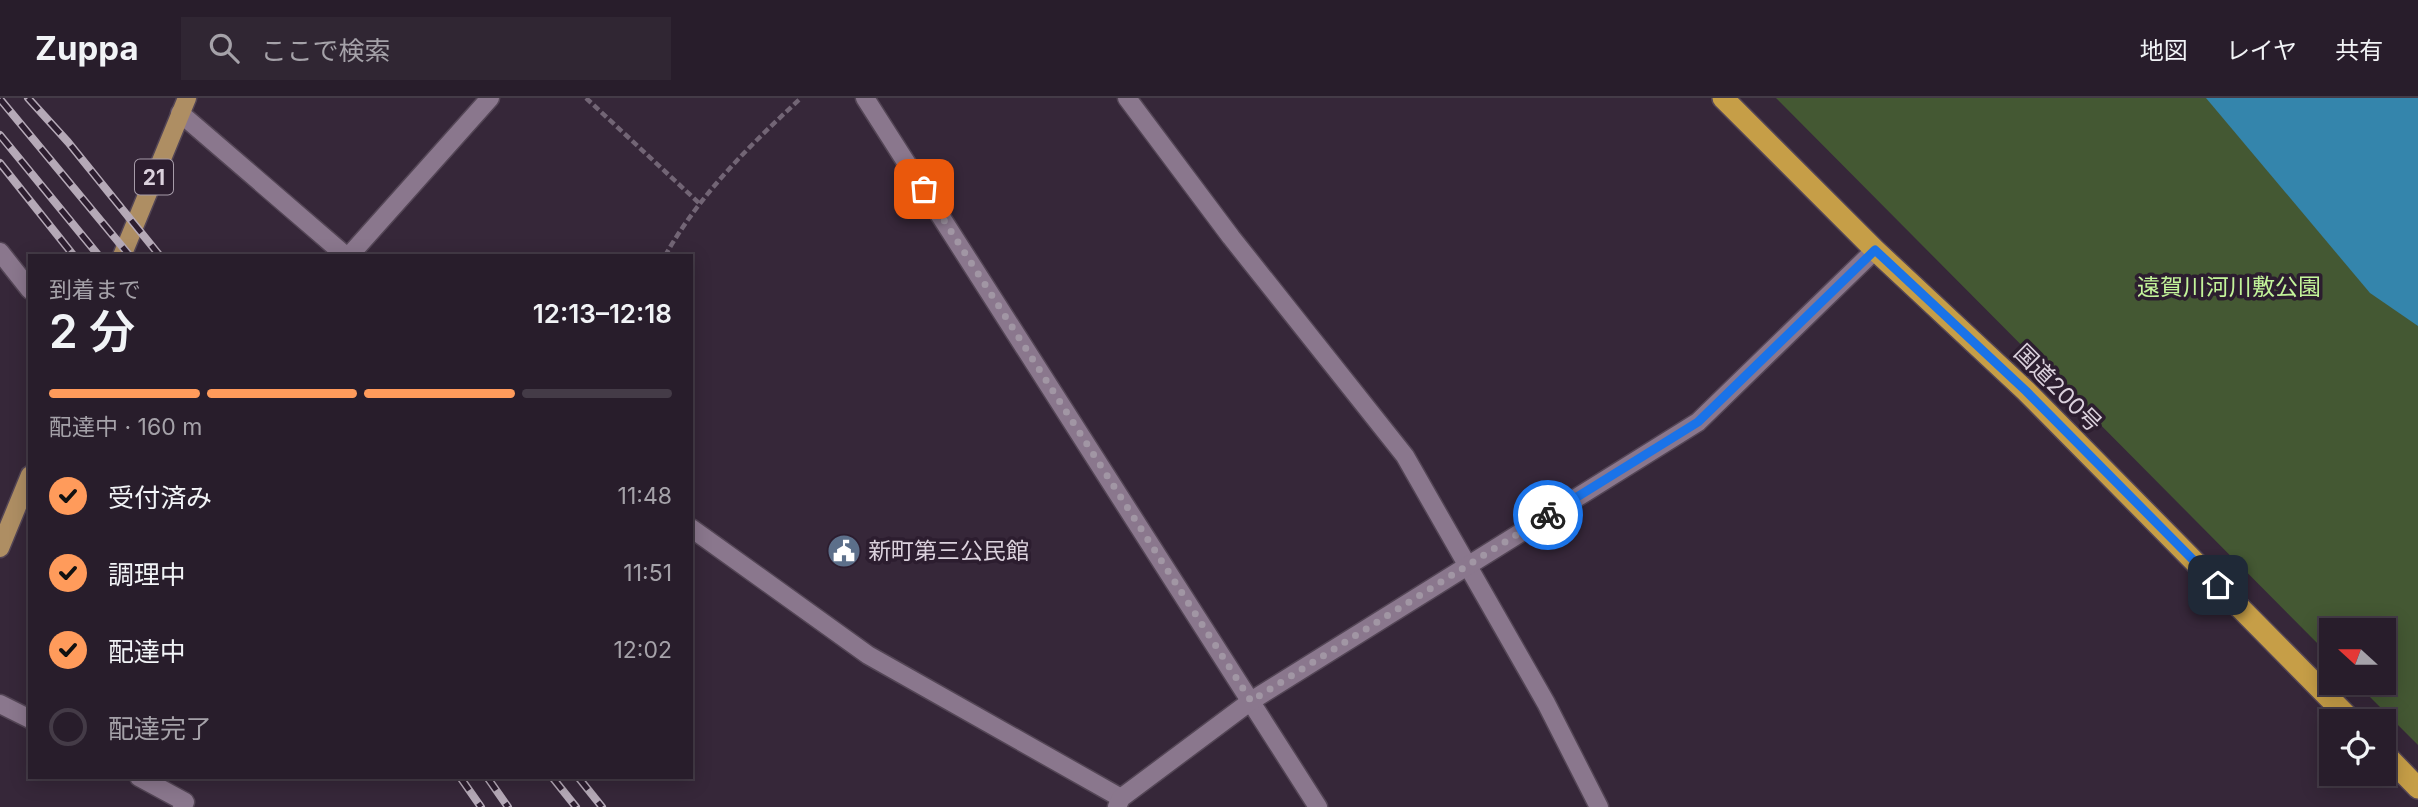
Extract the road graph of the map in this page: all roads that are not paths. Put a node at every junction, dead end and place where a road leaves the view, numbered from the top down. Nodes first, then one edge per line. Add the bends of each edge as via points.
1 (490, 98) edge
2 (865, 98) edge
3 (1127, 98) edge
4 (1723, 98) edge
5 (183, 106) edge
6 (1875, 250) junction
7 (0, 252) edge
8 (123, 254) edge
9 (345, 254) edge
10 (349, 254) edge
11 (28, 287) edge
12 (28, 480) edge
13 (693, 529) edge
14 (0, 548) edge
15 (1468, 564) junction
16 (1251, 701) junction
17 (0, 704) edge
18 (2340, 709) edge
19 (28, 718) edge
20 (2396, 765) edge
21 (143, 779) edge
22 (2418, 788) edge
23 (1119, 803) edge
24 (181, 807) edge
25 (1318, 807) edge
26 (1599, 807) edge

1 - 10 street
2 - 16 street
3 - 15 street via 1405,456
4 - 6 highway, 国道200号
5 - 8 main road, 21
5 - 9 street
6 - 15 street via 1698,422
6 - 18 highway, 国道200号 via 2026,391
7 - 11 street
12 - 14 main road
13 - 23 street via 868,655
15 - 16 street
15 - 26 street
16 - 23 street
16 - 25 street
17 - 19 street
20 - 22 highway
21 - 24 street via 185,802

